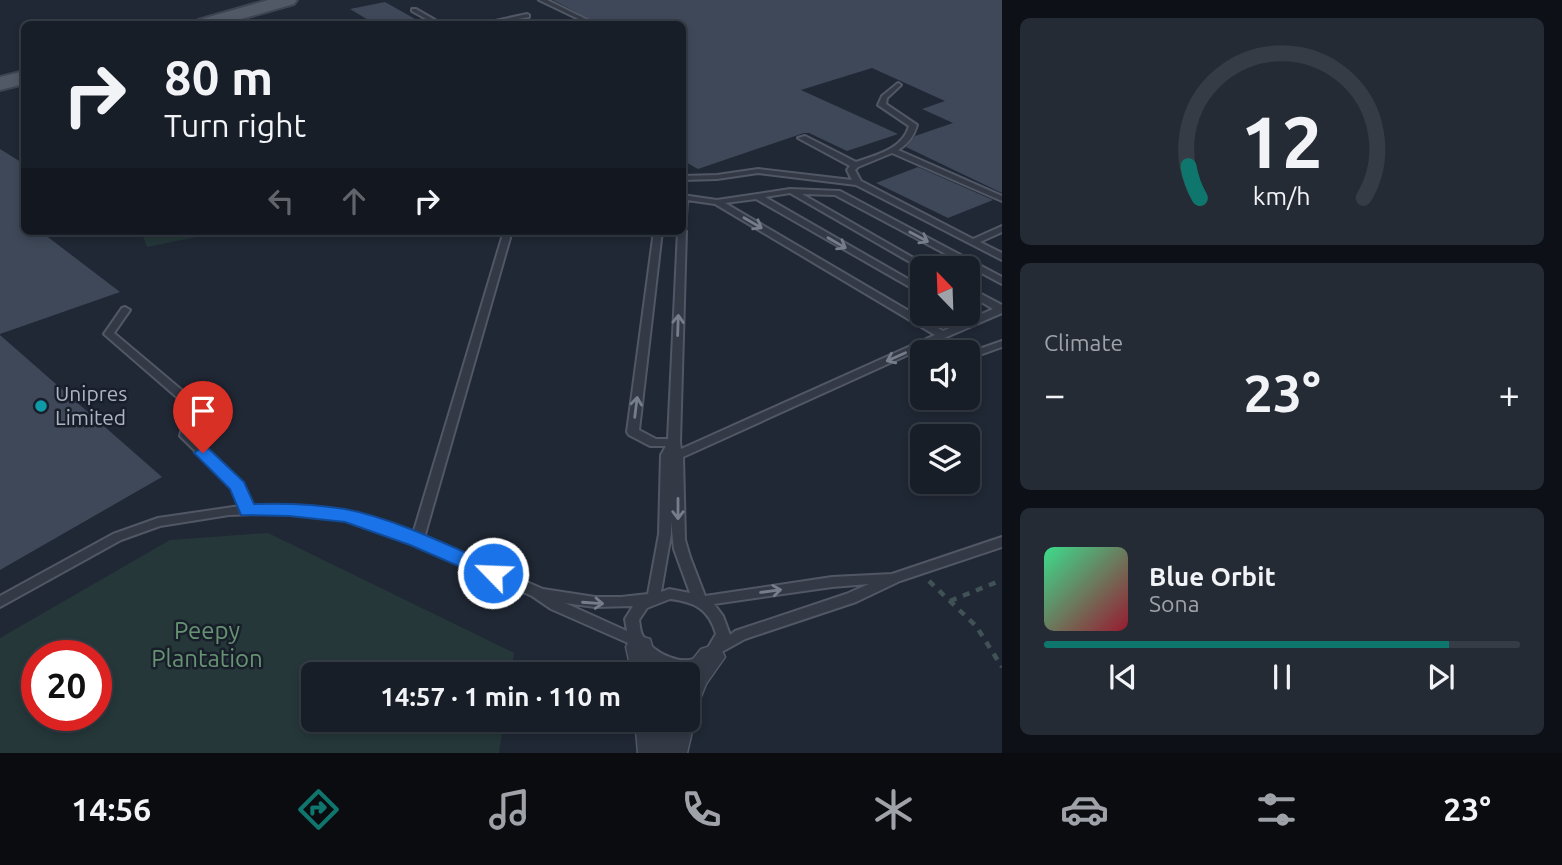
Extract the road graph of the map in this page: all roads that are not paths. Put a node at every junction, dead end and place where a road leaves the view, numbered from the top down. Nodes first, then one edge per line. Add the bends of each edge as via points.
1 (288, 0) edge
2 (542, 0) edge
3 (414, 10) dead end
4 (527, 16) dead end
5 (215, 21) edge
6 (434, 21) edge
7 (500, 21) edge
8 (587, 21) edge
9 (21, 78) edge
10 (0, 84) edge
11 (898, 85) dead end
12 (802, 138) dead end
13 (891, 150) junction
14 (855, 165) junction
15 (686, 180) edge
16 (858, 183) junction
17 (790, 191) junction
18 (757, 196) junction
19 (686, 197) edge
20 (1002, 199) edge
21 (717, 202) junction
22 (1002, 229) edge
23 (507, 235) edge
24 (658, 235) edge
25 (682, 235) edge
26 (973, 242) junction
27 (1002, 257) edge
28 (910, 258) edge
29 (1002, 281) edge
30 (910, 284) edge
31 (980, 297) edge
32 (1002, 309) edge
33 (125, 310) dead end
34 (980, 318) edge
35 (962, 326) edge
36 (939, 337) junction
37 (942, 340) edge
38 (1002, 344) edge
39 (980, 352) edge
40 (674, 442) junction
41 (678, 455) junction
42 (247, 510) junction
43 (417, 540) junction
44 (1002, 542) edge
45 (895, 578) junction
46 (537, 593) junction
47 (652, 597) junction
48 (701, 600) junction
49 (0, 602) edge
50 (714, 653) junction
51 (640, 654) edge
52 (700, 671) edge
53 (651, 732) edge
54 (677, 732) edge
55 (653, 753) edge
56 (672, 753) edge

1 - 5 main road
2 - 8 lane
3 - 6 lane
4 - 7 lane
9 - 10 main road
11 - 13 lane via 881,105 913,125 912,133
12 - 14 lane
13 - 14 lane
13 - 20 lane
14 - 16 lane via 850,170
15 - 16 lane via 758,171
16 - 26 lane
17 - 18 lane
17 - 28 lane
17 -> 29 lane via 837,193
18 - 21 lane
18 -> 30 lane
19 - 21 lane
21 -> 36 lane
22 - 26 lane
23 - 43 lane
40 -> 24 lane via 654,443 633,432
40 -> 25 lane
26 - 27 lane
31 - 32 lane
32 - 34 lane
33 - 42 lane via 109,334 193,405 186,436 238,486
35 - 36 lane
36 - 37 lane
36 -> 41 lane
38 - 39 lane
40 - 41 lane
40 - 47 lane via 667,455 665,534
41 -> 48 lane via 682,561
42 - 43 lane via 289,509 346,516
42 - 49 lane via 191,515 117,537
43 - 46 lane
44 - 45 lane
48 -> 45 lane
45 - 50 lane via 740,635
46 -> 47 lane via 588,603 617,604
46 - 51 lane
47 - 48 lane via 679,594
47 - 51 lane via 636,609 631,620
48 - 50 lane via 720,623 723,635
50 - 51 lane via 695,664 680,665
50 - 52 street
53 - 55 street
54 - 56 street

